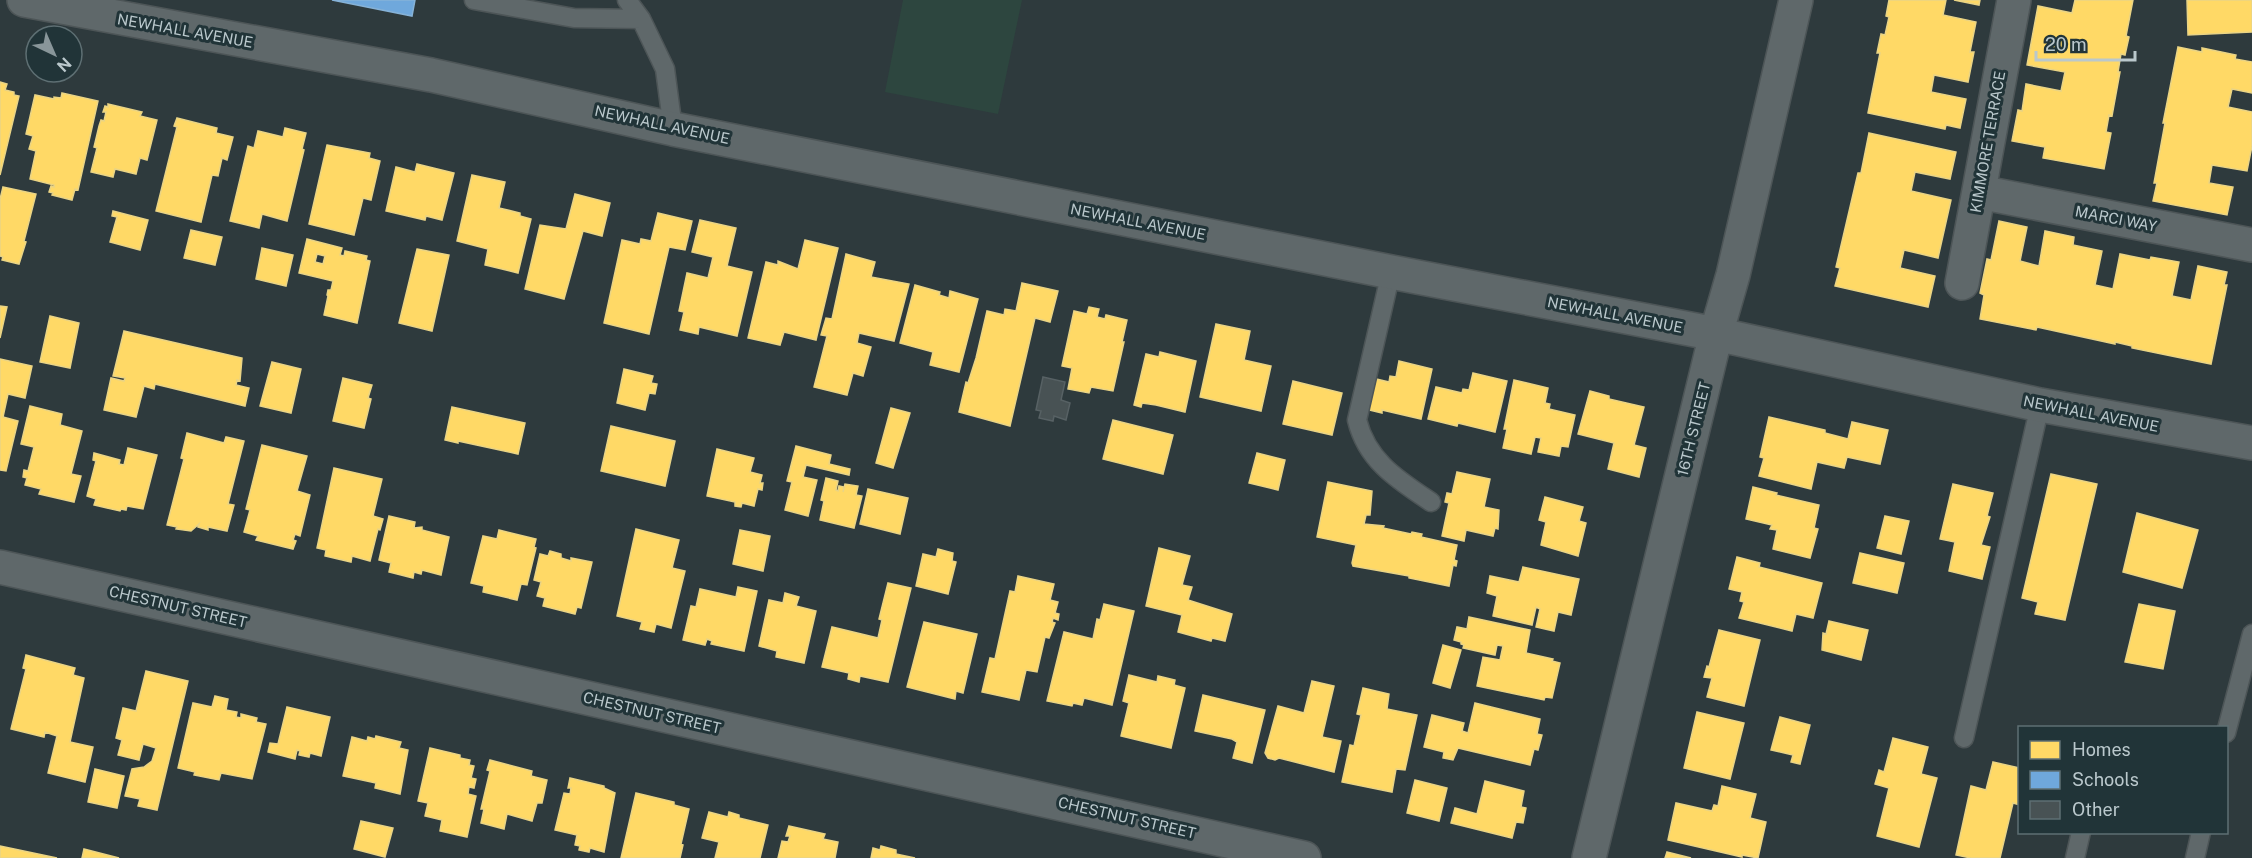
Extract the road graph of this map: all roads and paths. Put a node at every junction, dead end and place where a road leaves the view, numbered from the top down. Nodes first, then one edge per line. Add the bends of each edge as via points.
1 (24, 0) edge
2 (474, 0) edge
3 (627, 0) edge
4 (1796, 0) edge
5 (2014, 0) edge
6 (121, 10) edge
7 (641, 19) junction
8 (673, 129) junction
9 (1979, 192) junction
10 (2252, 245) edge
11 (1391, 272) junction
12 (1962, 283) dead end
13 (1716, 334) junction
14 (2040, 405) junction
15 (2252, 441) edge
16 (1431, 502) dead end
17 (0, 567) edge
18 (2252, 634) edge
19 (2228, 726) edge
20 (1964, 738) dead end
21 (2081, 834) edge
22 (2201, 834) edge
23 (1304, 858) edge
24 (1589, 858) edge
25 (2075, 858) edge
26 (2195, 858) edge

1 - 6 street, NEWHALL AVENUE
2 - 7 lane via 574,18
3 - 7 lane
4 - 13 street, 16TH STREET
5 - 9 street, KIMMORE TERRACE
6 - 8 street, NEWHALL AVENUE
7 - 8 lane via 664,69
8 - 11 street, NEWHALL AVENUE
9 - 10 street, MARCI WAY
9 - 12 street, KIMMORE TERRACE
11 - 13 street, NEWHALL AVENUE
11 - 16 lane via 1357,420 1360,435 1389,474
13 - 14 street, NEWHALL AVENUE
13 - 24 street, 16TH STREET
14 - 15 street, NEWHALL AVENUE
14 - 20 lane
17 - 23 street, CHESTNUT STREET
18 - 19 lane
21 - 25 lane
22 - 26 lane

